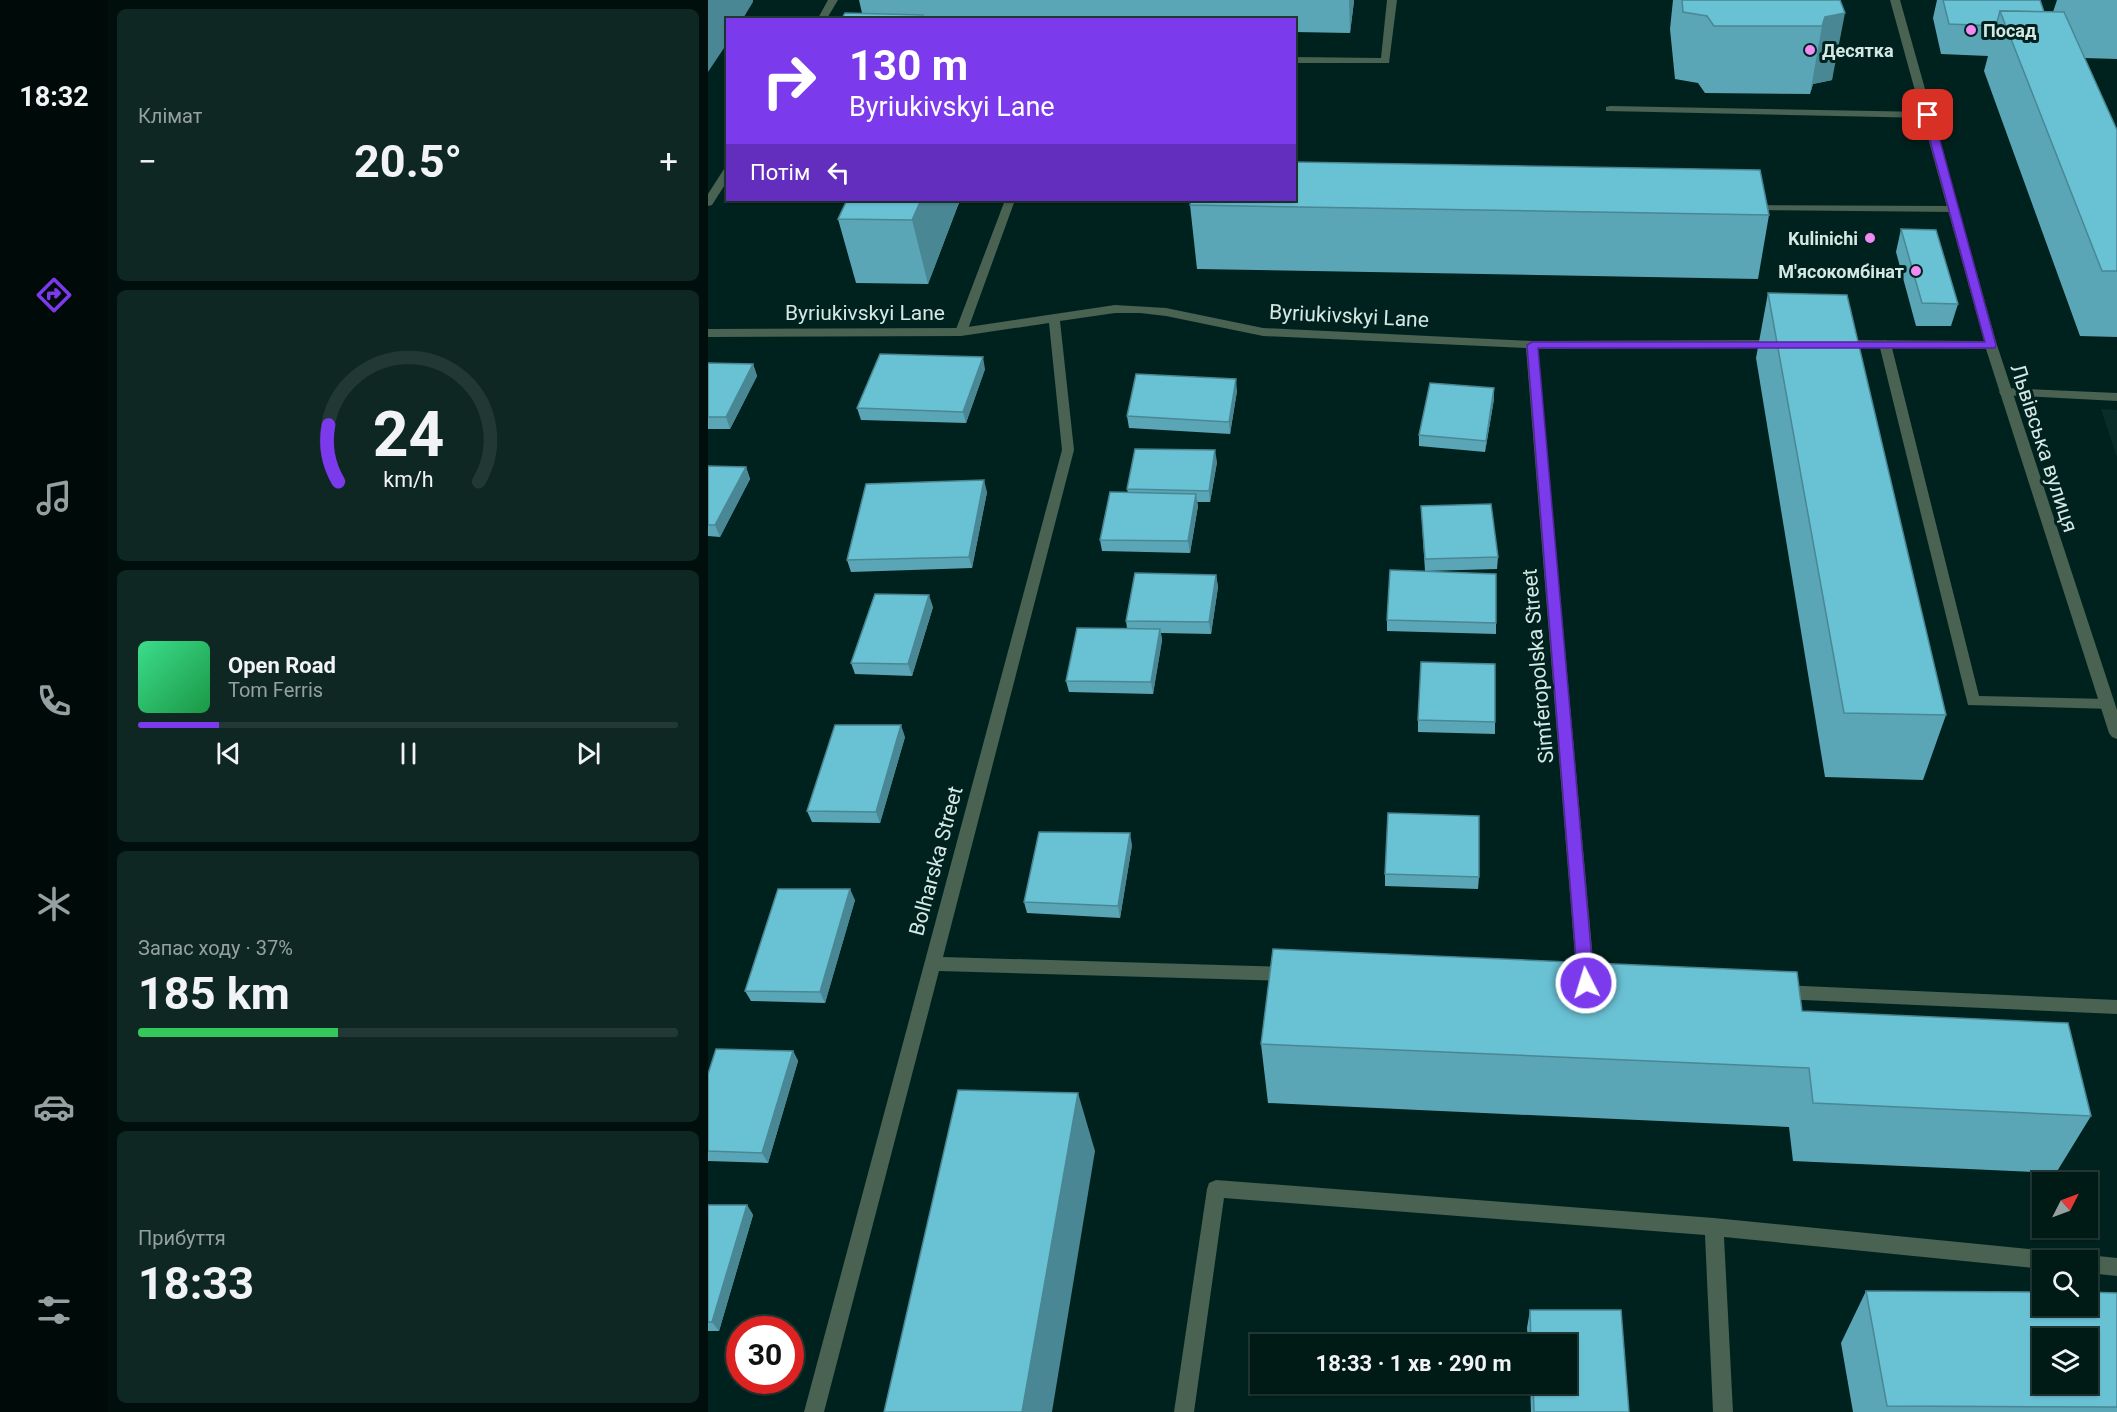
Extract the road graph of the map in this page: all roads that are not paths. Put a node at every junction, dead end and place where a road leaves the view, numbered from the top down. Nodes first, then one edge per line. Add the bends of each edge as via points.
1 (833, 0) edge
2 (1392, 0) edge
3 (1896, 0) edge
4 (822, 18) edge
5 (1296, 60) edge
6 (1610, 109) dead end
7 (1928, 115) junction
8 (726, 174) edge
9 (1010, 201) edge
10 (708, 203) edge
11 (1730, 208) edge
12 (1954, 209) junction
13 (1054, 318) junction
14 (960, 332) junction
15 (708, 333) edge
16 (1791, 344) edge
17 (1827, 344) edge
18 (1885, 344) junction
19 (1532, 345) junction
20 (1991, 345) junction
21 (2005, 392) junction
22 (2117, 397) edge
23 (2107, 705) junction
24 (2117, 732) edge
25 (932, 964) junction
26 (1301, 975) edge
27 (1586, 983) edge
28 (1763, 991) edge
29 (2117, 1007) edge
30 (1714, 1227) junction
31 (2032, 1258) edge
32 (2098, 1265) edge
33 (2117, 1267) edge
34 (814, 1412) edge
35 (1184, 1412) edge
36 (1724, 1412) edge

1 - 4 street
2 - 5 street via 1386,61
3 - 7 street, Львівська вулиця
6 - 7 street
7 - 12 street, Львівська вулиця
8 - 10 street
9 - 14 street
11 - 12 street
12 - 20 street, Львівська вулиця
13 - 14 street, Byriukivskyi Lane
13 - 19 street, Byriukivskyi Lane via 1140,309 1263,332
13 - 25 street, Bolharska Street via 1068,450
14 - 15 street, Byriukivskyi Lane
16 - 19 street, Byriukivskyi Lane
17 - 18 street
18 - 20 street
18 - 23 street via 1973,701
19 - 27 street, Simferopolska Street
20 - 21 street, Львівська вулиця
21 - 22 street
21 - 23 street, Львівська вулиця
23 - 24 street, Львівська вулиця
25 - 26 street
25 - 34 street, Bolharska Street
28 - 29 street
30 - 31 street
30 - 35 street via 1216,1189
30 - 36 street
32 - 33 street

